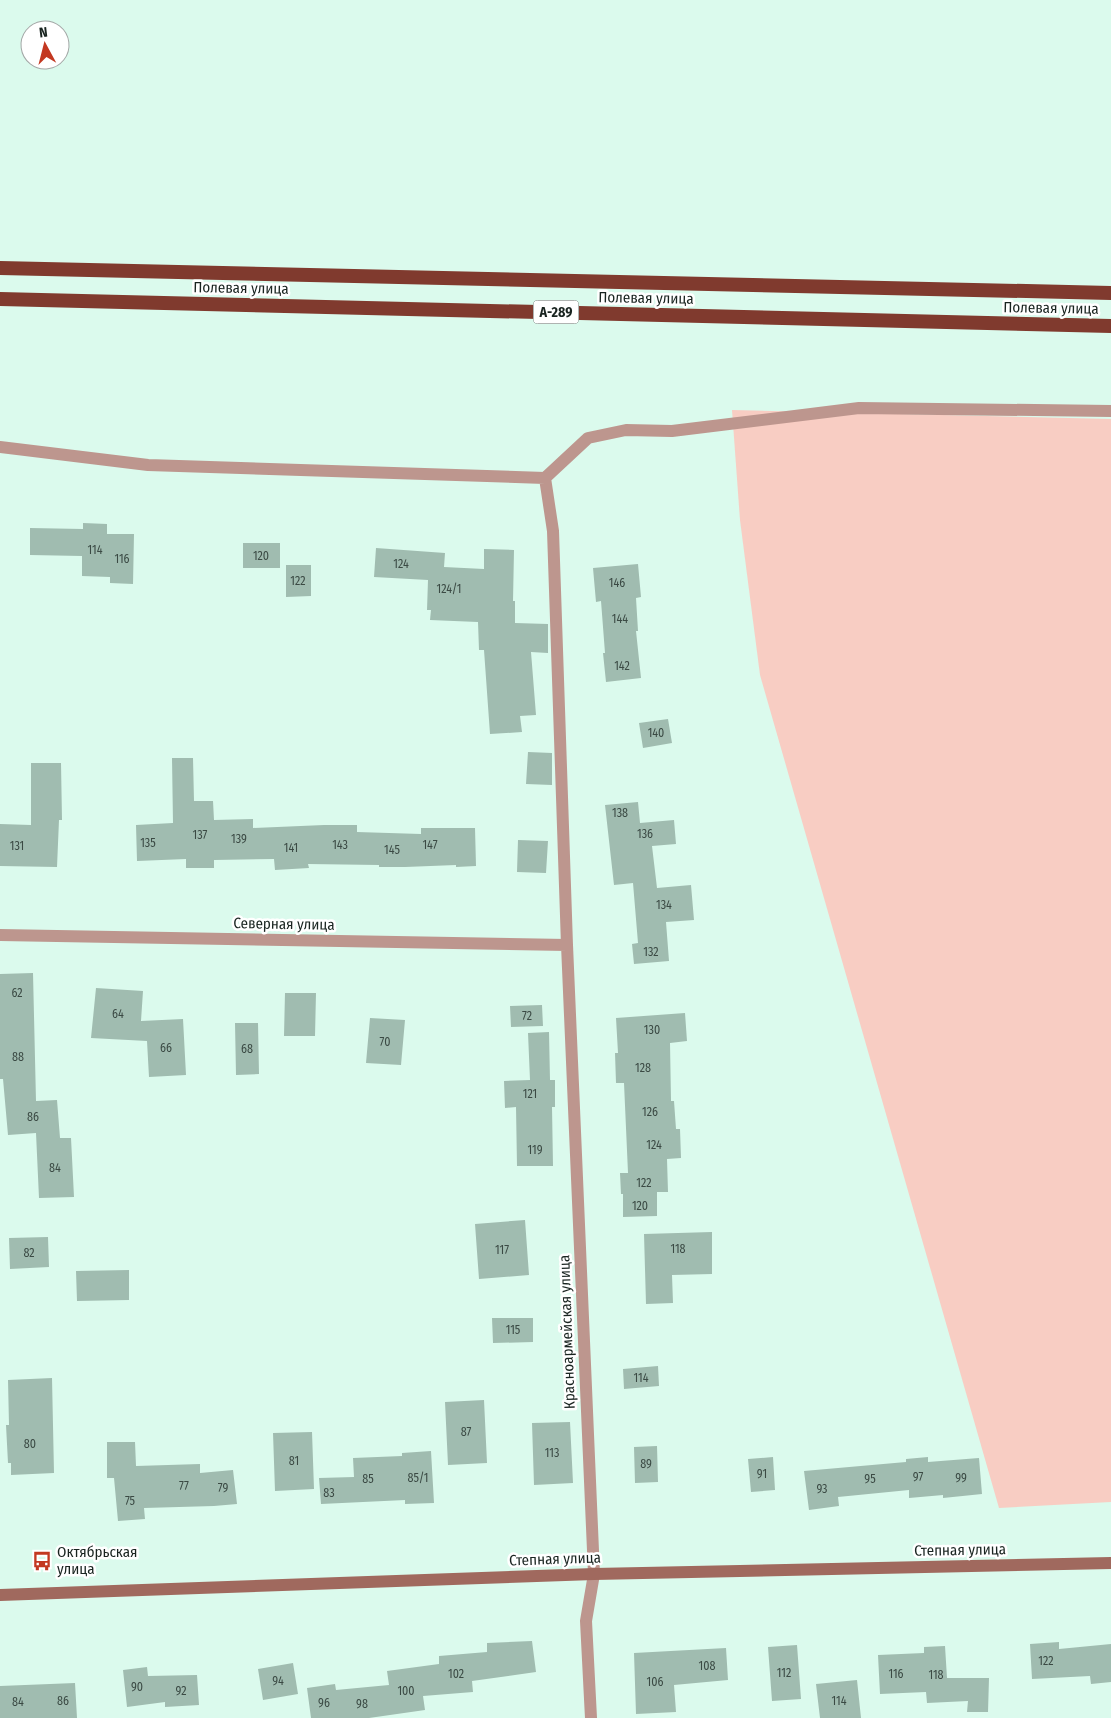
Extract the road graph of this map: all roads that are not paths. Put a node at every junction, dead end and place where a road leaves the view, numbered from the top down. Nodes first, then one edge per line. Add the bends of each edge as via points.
1 (0, 268) edge
2 (1111, 293) edge
3 (0, 299) edge
4 (1111, 326) edge
5 (1111, 411) edge
6 (0, 447) edge
7 (545, 478) junction
8 (0, 935) edge
9 (567, 945) junction
10 (1111, 1564) edge
11 (594, 1574) junction
12 (0, 1595) edge
13 (591, 1718) edge

1 - 2 highway, Полевая улица / А-289
3 - 4 highway, Полевая улица / А-289
5 - 7 street via 859,408 672,431 626,430 588,438
6 - 7 street via 148,465
7 - 9 street, Красноармейская улица via 553,531
8 - 9 street, Северная улица
9 - 11 street, Красноармейская улица
10 - 11 main road, Степная улица
11 - 12 main road, Степная улица
11 - 13 street, Красноармейская улица via 586,1621

